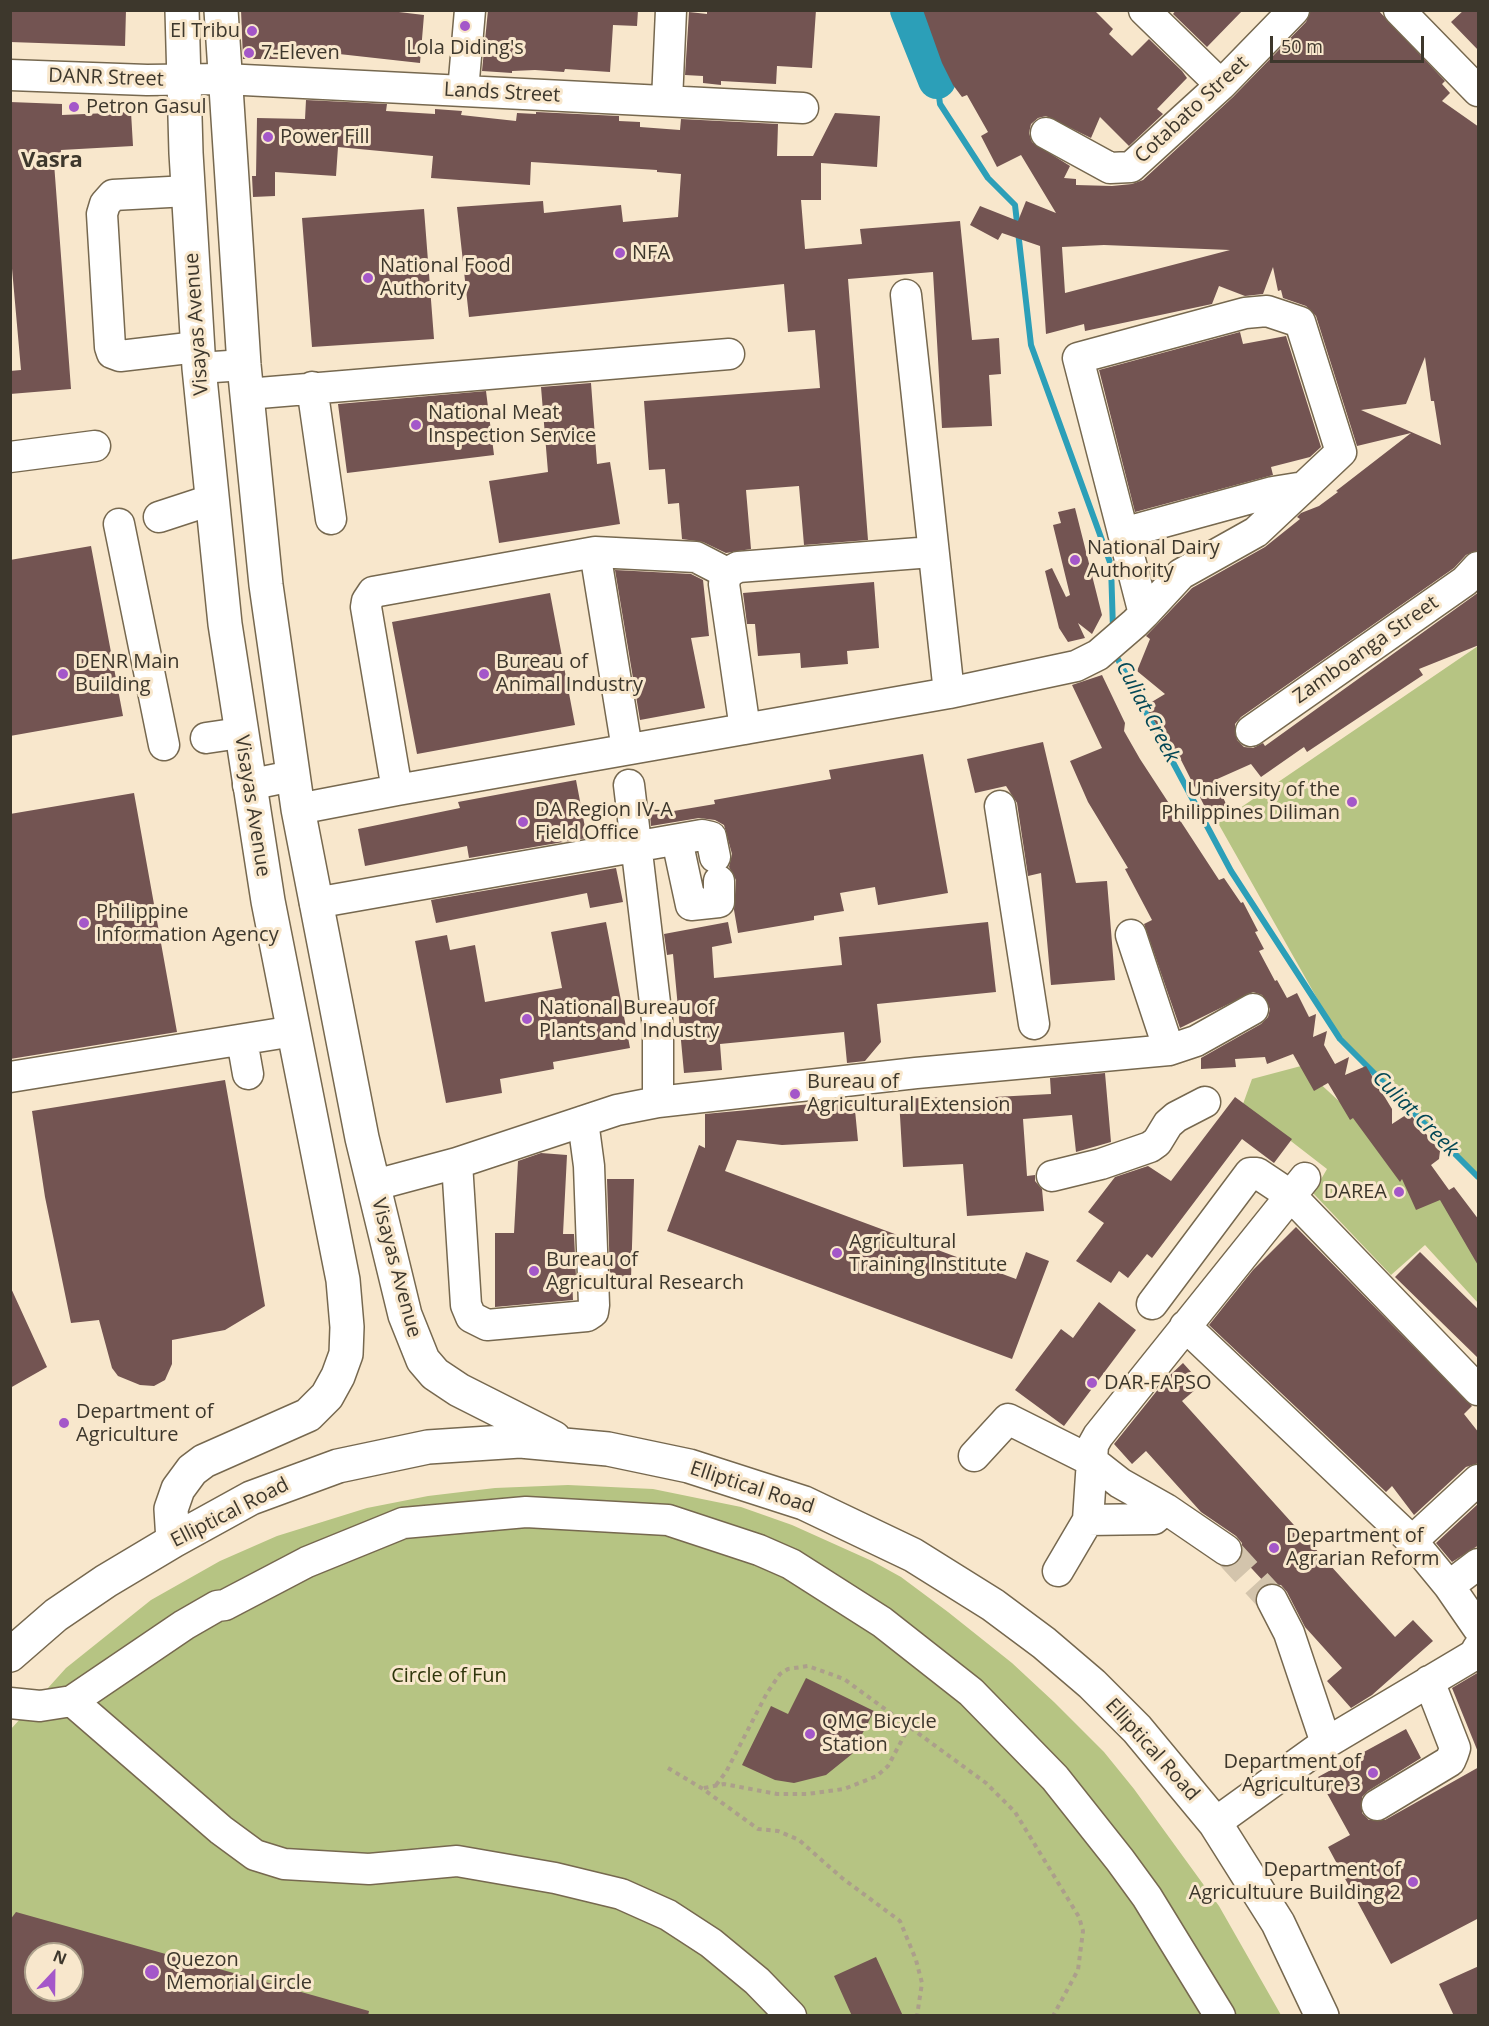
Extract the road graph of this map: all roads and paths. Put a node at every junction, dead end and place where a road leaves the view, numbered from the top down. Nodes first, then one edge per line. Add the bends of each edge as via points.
1 (182, 10) edge
2 (221, 10) edge
3 (470, 10) edge
4 (671, 10) edge
5 (1144, 10) edge
6 (1294, 10) edge
7 (1399, 10) edge
8 (10, 75) edge
9 (203, 80) junction
10 (1221, 85) junction
11 (464, 91) junction
12 (1479, 91) edge
13 (668, 101) junction
14 (803, 108) dead end
15 (1046, 133) dead end
16 (188, 191) junction
17 (906, 295) dead end
18 (729, 354) dead end
19 (198, 358) junction
20 (245, 379) junction
21 (312, 387) junction
22 (95, 446) dead end
23 (10, 456) edge
24 (1304, 487) junction
25 (211, 500) junction
26 (1204, 511) junction
27 (159, 517) dead end
28 (331, 519) dead end
29 (119, 524) dead end
30 (1123, 533) junction
31 (1218, 551) junction
32 (595, 552) junction
33 (932, 552) junction
34 (1479, 567) edge
35 (727, 573) junction
36 (1139, 619) junction
37 (949, 693) junction
38 (745, 729) junction
39 (1251, 731) dead end
40 (240, 734) junction
41 (206, 738) dead end
42 (164, 745) dead end
43 (627, 749) junction
44 (292, 776) junction
45 (248, 785) junction
46 (629, 785) dead end
47 (397, 790) junction
48 (1000, 806) dead end
49 (298, 809) junction
50 (677, 840) junction
51 (635, 847) junction
52 (315, 903) junction
53 (1131, 935) dead end
54 (331, 988) junction
55 (286, 993) junction
56 (1253, 1009) dead end
57 (338, 1024) junction
58 (1034, 1024) dead end
59 (294, 1031) junction
60 (242, 1040) junction
61 (1168, 1050) junction
62 (248, 1074) dead end
63 (10, 1077) edge
64 (658, 1102) junction
65 (1206, 1102) dead end
66 (583, 1121) junction
67 (457, 1163) junction
68 (1052, 1176) dead end
69 (375, 1185) junction
70 (1298, 1187) junction
71 (1152, 1304) dead end
72 (1185, 1326) junction
73 (1479, 1390) edge
74 (567, 1444) junction
75 (974, 1456) dead end
76 (1092, 1461) junction
77 (1479, 1480) edge
78 (1166, 1509) junction
79 (1088, 1520) junction
80 (173, 1541) junction
81 (1412, 1541) junction
82 (1226, 1550) tunnel mouth
83 (1479, 1564) edge
84 (1058, 1571) dead end
85 (1449, 1586) junction
86 (1272, 1600) tunnel mouth
87 (1479, 1628) edge
88 (1479, 1648) edge
89 (10, 1655) edge
90 (1429, 1681) junction
91 (72, 1701) junction
92 (10, 1703) edge
93 (910, 1725) junction
94 (1326, 1743) junction
95 (668, 1768) dead end
96 (716, 1785) junction
97 (703, 1789) junction
98 (1377, 1805) dead end
99 (1215, 1823) junction
100 (791, 2016) edge
101 (917, 2016) edge
102 (1053, 2016) edge
103 (1220, 2016) edge
104 (1322, 2016) edge

1 - 9 main road, Visayas Avenue
2 - 9 main road, Visayas Avenue
3 - 11 street
4 - 13 street
5 - 10 street
6 - 10 street, Cotabato Street
7 - 12 street
8 - 9 street, DANR Street
9 - 11 street, Lands Street
9 - 16 main road, Visayas Avenue
9 - 20 main road, Visayas Avenue
10 - 15 street, Cotabato Street via 1131,167 1110,168
11 - 13 street, Lands Street
13 - 14 street, Lands Street
16 - 19 main road, Visayas Avenue
16 - 19 street via 113,195 102,214 112,353
17 - 33 street
18 - 21 street
19 - 20 street
19 - 25 main road, Visayas Avenue
20 - 21 street
20 - 44 main road, Visayas Avenue via 266,585
21 - 28 street
22 - 23 street
24 - 26 street
24 - 30 street via 1341,452 1306,336 1300,322 1267,311 1245,313 1078,358
24 - 31 street via 1256,532
25 - 27 street
25 - 40 main road, Visayas Avenue
26 - 30 street
26 - 31 street via 1206,528
29 - 42 street
30 - 36 street
31 - 36 street via 1181,574
32 - 35 street via 696,557
32 - 43 street
32 - 47 street via 379,590 369,596 366,607
33 - 35 street via 738,567
33 - 37 street
34 - 39 street, Zamboanga Street via 1465,581
35 - 38 street via 724,584
36 - 37 street via 1098,655 1076,666
37 - 38 street
38 - 43 street
40 - 41 street
40 - 45 main road, Visayas Avenue
43 - 47 street
44 - 45 street
44 - 49 main road, Visayas Avenue
45 - 55 main road, Visayas Avenue
46 - 51 street
47 - 49 street
48 - 58 street
49 - 52 main road, Visayas Avenue
50 - 50 street via 691,905 719,902 711,837
50 - 51 street
51 - 52 street
51 - 64 street via 658,1028
52 - 54 main road, Visayas Avenue
53 - 61 street
54 - 55 main road via 316,997
54 - 57 main road, Visayas Avenue
55 - 59 main road, Visayas Avenue
56 - 61 street via 1196,1041
57 - 59 main road via 315,1022
57 - 69 main road, Visayas Avenue
59 - 60 street
59 - 80 main road, Visayas Avenue via 343,1280 346,1354 327,1396 308,1415 192,1470 178,1489 171,1509
60 - 62 street
60 - 63 street
61 - 64 street
64 - 66 street
65 - 68 street via 1176,1117 1150,1147
66 - 67 street
66 - 67 street via 589,1166 594,1305 588,1316 487,1325 471,1317 466,1305
67 - 69 street
69 - 74 main road, Visayas Avenue via 405,1315 423,1360 435,1374 459,1390
70 - 71 street via 1250,1173
70 - 72 street
70 - 73 street
72 - 76 street via 1098,1436
72 - 81 street
74 - 80 main road, Elliptical Road via 474,1442 382,1455 338,1466 251,1498
74 - 99 main road, Elliptical Road via 659,1459 766,1489 850,1523 939,1570 1035,1636 1092,1684 1137,1729
75 - 76 street via 1008,1419
76 - 78 street via 1120,1483
76 - 79 street
77 - 81 street
78 - 79 street via 1154,1519
78 - 82 street
79 - 84 street
80 - 89 main road, Elliptical Road via 56,1615
81 - 85 street
83 - 85 street
85 - 87 street
86 - 94 street via 1289,1633
88 - 90 street via 1474,1655
90 - 94 street
90 - 98 street via 1455,1748 1453,1754 1450,1761
91 - 92 street via 40,1706
91 - 100 street via 255,1855 284,1864 369,1869 457,1861 621,1894 668,1915 711,1943
91 - 103 street via 217,1606 307,1562 403,1524 526,1512 668,1520 759,1550 801,1570 912,1644 971,1692 1055,1778 1120,1860
93 - 96 path via 888,1766 877,1776 844,1790 777,1794
93 - 96 path via 844,1679 808,1666 788,1669 767,1693
93 - 102 path via 986,1784 1015,1812 1079,1917 1083,1943 1078,1970
94 - 99 street
95 - 97 path
96 - 97 path
97 - 101 path via 758,1829 778,1831 800,1840 842,1878 900,1921 922,1983
99 - 104 main road, Elliptical Road via 1278,1923

